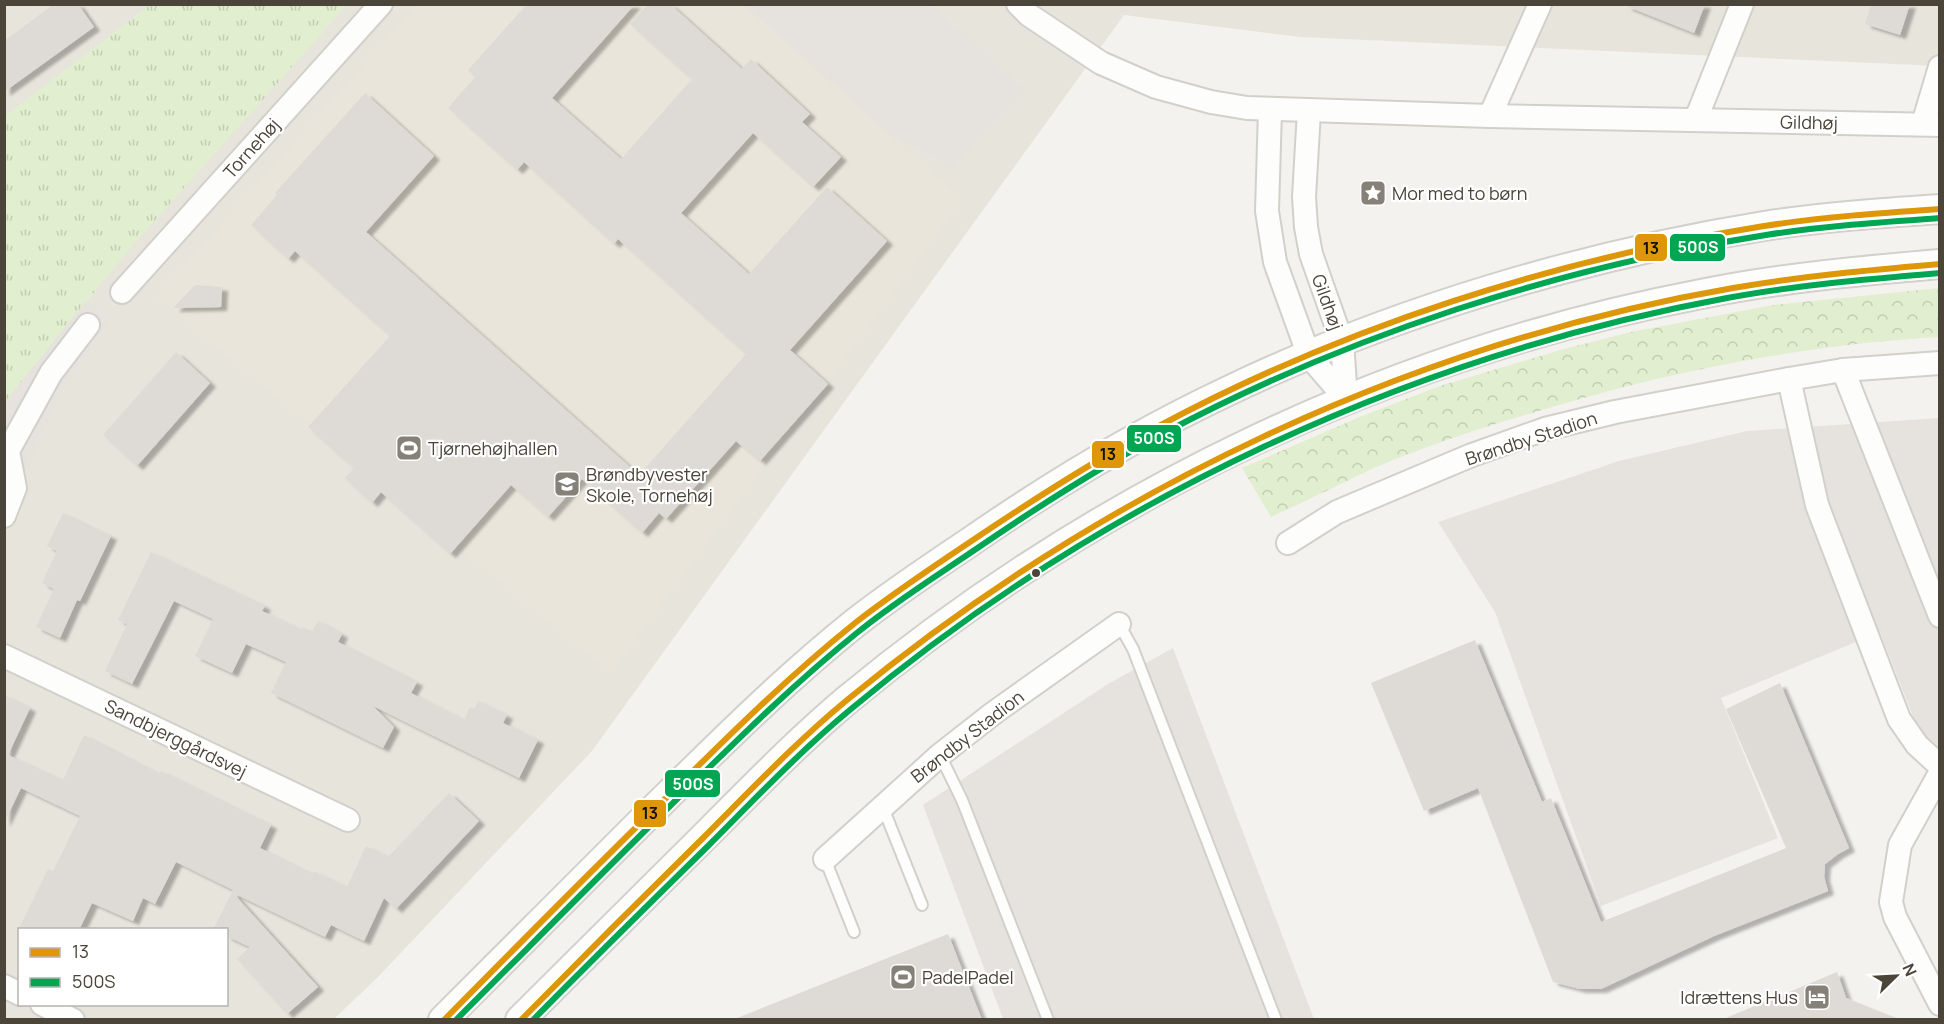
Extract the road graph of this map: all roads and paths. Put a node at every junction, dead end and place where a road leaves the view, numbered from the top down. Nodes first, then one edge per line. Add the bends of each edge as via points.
1 (381, 4) edge
2 (1017, 4) edge
3 (1540, 4) edge
4 (1742, 4) edge
5 (1940, 67) edge
6 (1270, 110) junction
7 (1309, 111) junction
8 (1490, 116) junction
9 (1696, 119) junction
10 (1931, 124) edge
11 (1940, 209) edge
12 (1940, 264) edge
13 (122, 292) dead end
14 (88, 325) dead end
15 (1342, 342) junction
16 (1309, 356) junction
17 (1940, 363) edge
18 (1843, 370) junction
19 (1790, 379) junction
20 (1346, 399) junction
21 (4, 516) edge
22 (1288, 543) dead end
23 (1940, 616) edge
24 (1119, 624) joint
25 (4, 656) edge
26 (940, 755) junction
27 (1940, 766) edge
28 (1940, 772) edge
29 (882, 805) junction
30 (348, 820) dead end
31 (825, 859) joint
32 (922, 905) dead end
33 (854, 932) dead end
34 (4, 986) edge
35 (18, 993) edge
36 (1940, 1004) edge
37 (44, 1006) edge
38 (73, 1020) edge
39 (443, 1020) edge
40 (520, 1020) edge
41 (1048, 1020) edge
42 (1276, 1020) edge

1 - 13 street, Tornehøj
2 - 6 street, Gildhøj via 1101,63 1156,87 1211,102
3 - 8 street
4 - 9 street
5 - 10 street, Gildhøj
6 - 7 street, Gildhøj
6 - 16 street, Gildhøj via 1270,237 1275,262
7 - 8 street, Gildhøj
7 - 15 street, Gildhøj via 1306,227 1311,255
8 - 9 street, Gildhøj
9 - 10 street, Gildhøj
11 - 15 street via 1764,226 1590,262 1424,311
12 - 20 street via 1782,280 1605,315 1439,364
14 - 21 street via 51,374 8,451 15,488
15 - 16 street
15 - 20 street, Gildhøj
16 - 20 street, Gildhøj
16 - 39 street via 1154,428 1063,480 908,583 771,694
17 - 18 street, Brøndby Stadion
18 - 19 street, Brøndby Stadion
18 - 23 street
19 - 22 street, Brøndby Stadion via 1545,429 1348,507
19 - 27 street via 1816,505 1899,719 1917,745
20 - 40 street via 1146,495 1050,552 941,628 846,702 792,751
24 - 26 street, Brøndby Stadion
24 - 42 lane
25 - 30 street, Sandbjerggårdsvej
26 - 29 street, Brøndby Stadion
26 - 41 lane via 962,800
28 - 36 street via 1900,845 1891,902
29 - 31 street, Brøndby Stadion
29 - 32 lane
31 - 33 lane
34 - 35 street
37 - 38 street

